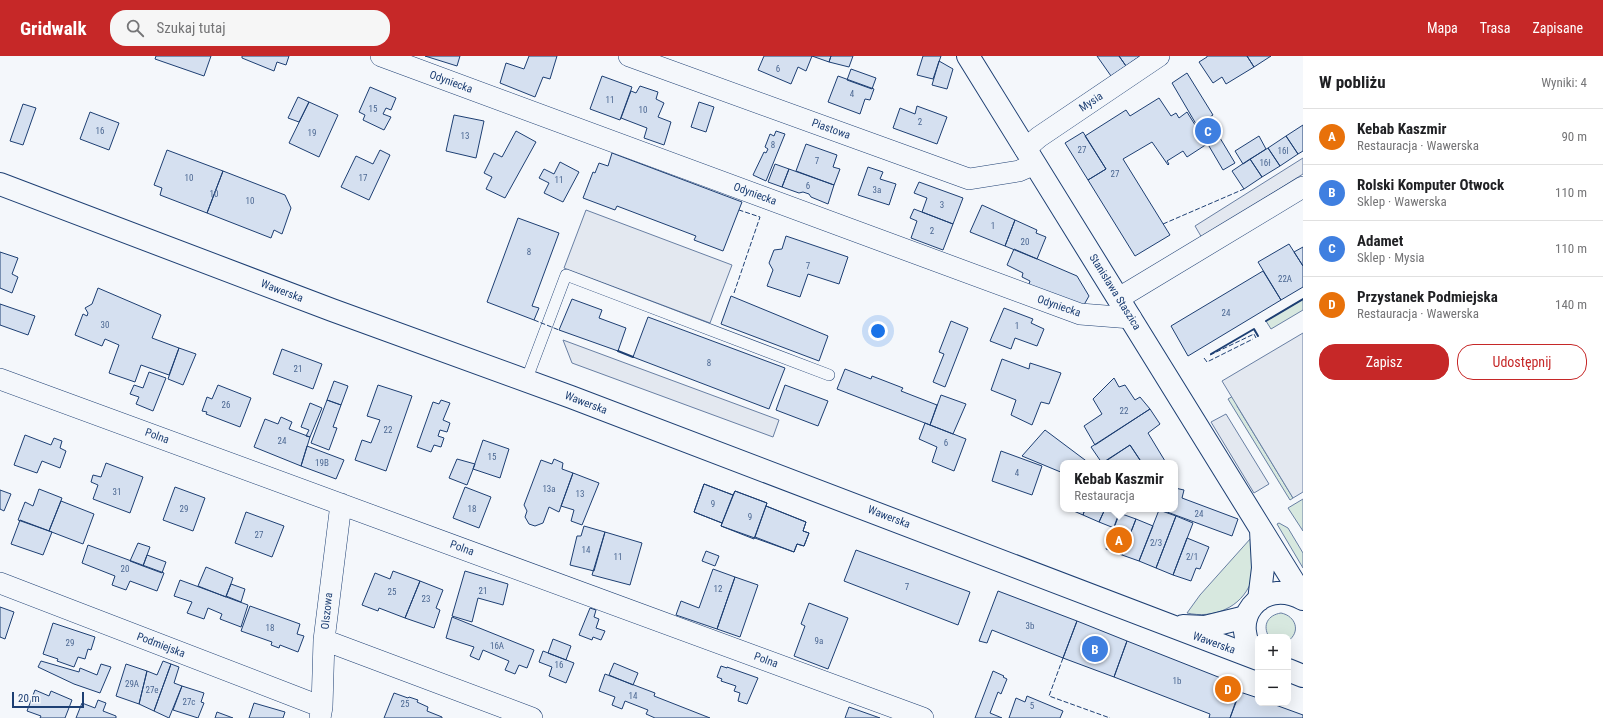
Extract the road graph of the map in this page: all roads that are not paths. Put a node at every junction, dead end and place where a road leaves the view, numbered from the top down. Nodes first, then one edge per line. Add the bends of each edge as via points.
1 (381, 56) edge
2 (629, 56) edge
3 (968, 56) edge
4 (1159, 56) edge
5 (1030, 156) junction
6 (0, 184) edge
7 (1303, 186) edge
8 (1119, 298) junction
9 (1131, 318) junction
10 (829, 375) dead end
11 (0, 378) edge
12 (526, 381) junction
13 (341, 504) junction
14 (1260, 529) junction
15 (0, 583) edge
16 (1303, 598) edge
17 (1259, 600) junction
18 (1246, 617) junction
19 (1170, 626) junction
20 (324, 640) junction
21 (1255, 656) edge
22 (1255, 658) edge
23 (1303, 660) edge
24 (1291, 665) edge
25 (1291, 671) edge
26 (1303, 676) edge
27 (321, 713) edge
28 (532, 718) edge
29 (923, 718) edge

1 - 9 street, Odyniecka via 1080,314
2 - 5 street, Piastowa via 969,179 1019,171
3 - 5 street, Stanisława Staszica
4 - 5 street, Mysia via 1039,137
5 - 8 street, Stanisława Staszica
6 - 12 street, Wawerska
7 - 8 street
8 - 9 street, Stanisława Staszica
9 - 14 street, Stanisława Staszica
10 - 12 lane via 566,275
11 - 13 street, Polna
12 - 19 street, Wawerska
13 - 20 street, Olszowa
13 - 29 street, Polna
14 - 16 street, Stanisława Staszica
14 - 17 street, Stanisława Staszica via 1263,568
15 - 27 street, Podmiejska
16 - 17 street via 1282,592 1270,594
17 - 18 street
18 - 19 street, Wawerska via 1205,627
18 - 21 street via 1246,640
19 - 22 street, Wawerska
20 - 27 street, Olszowa
20 - 28 street
23 - 24 street
25 - 26 street

